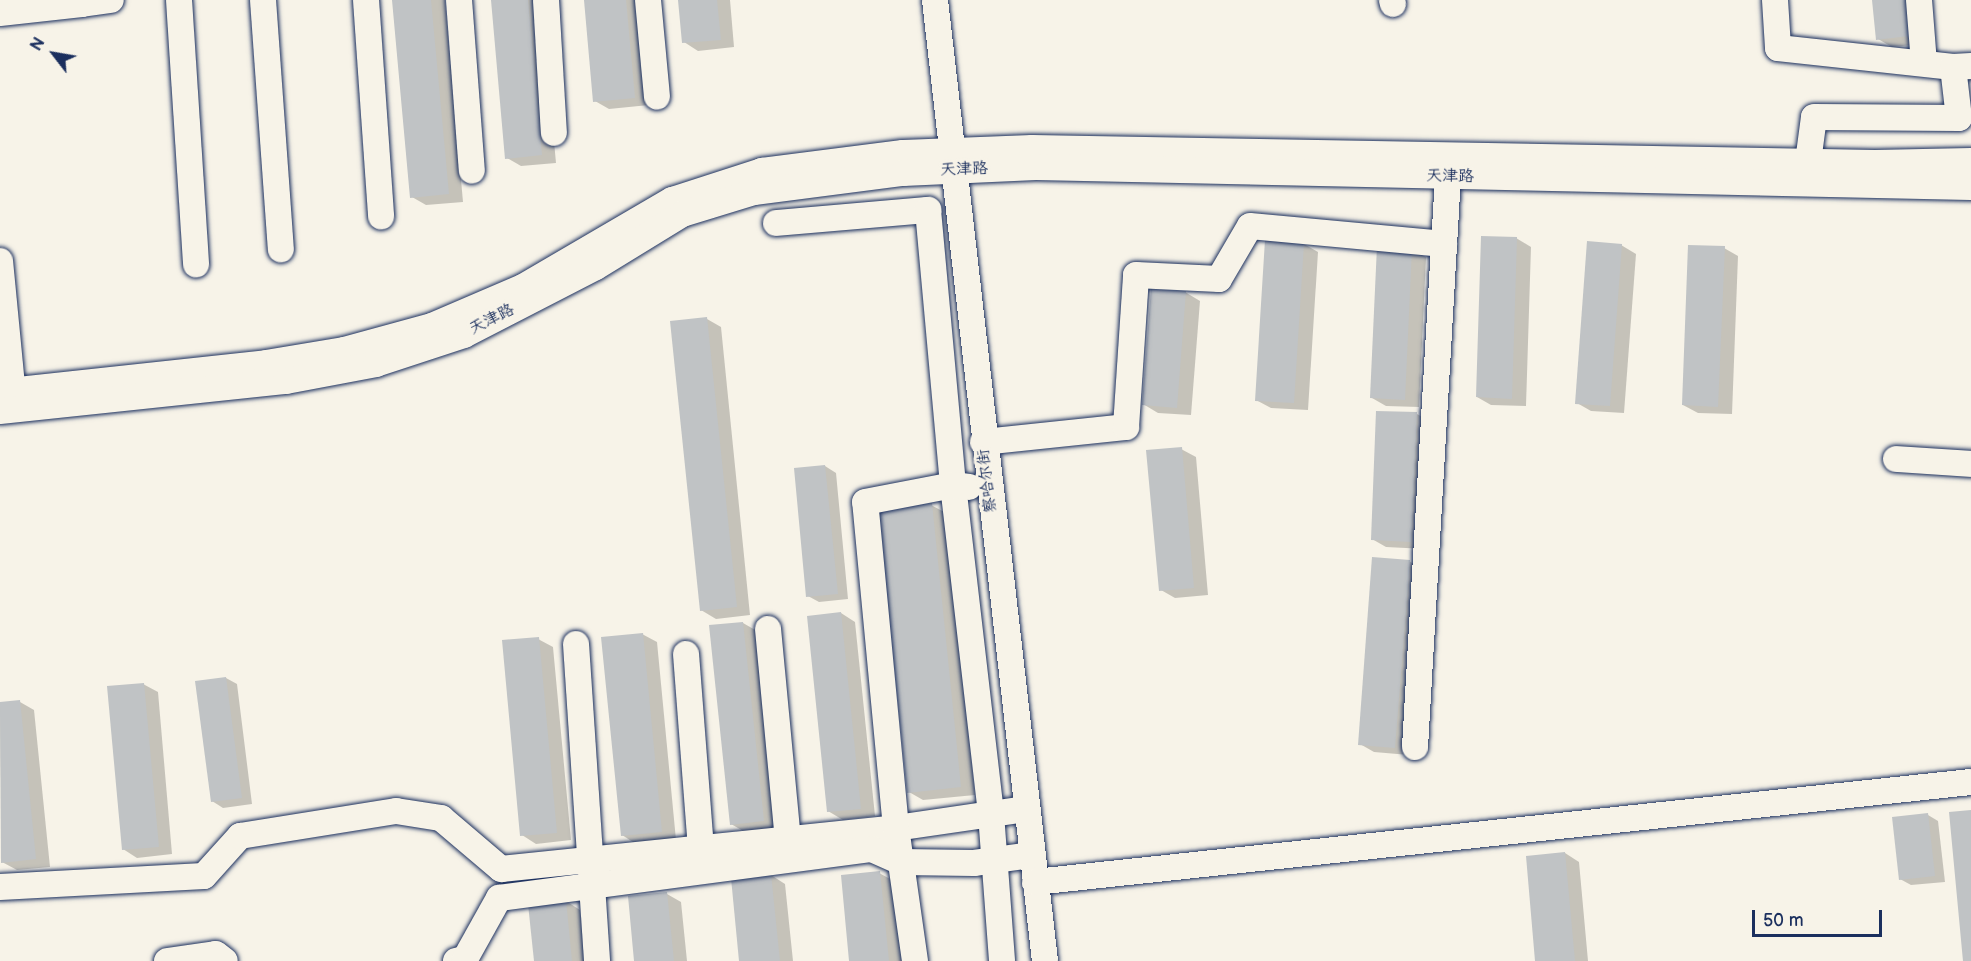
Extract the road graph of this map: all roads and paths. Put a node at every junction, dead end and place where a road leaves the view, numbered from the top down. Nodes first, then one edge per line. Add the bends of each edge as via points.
1 (111, 0) edge
2 (179, 0) edge
3 (263, 0) edge
4 (366, 0) edge
5 (459, 0) edge
6 (546, 0) edge
7 (648, 0) edge
8 (935, 0) edge
9 (1775, 0) edge
10 (1919, 0) edge
11 (81, 2) edge
12 (0, 13) edge
13 (1924, 63) junction
14 (1962, 66) edge
15 (657, 97) dead end
16 (1965, 118) edge
17 (554, 133) dead end
18 (954, 161) junction
19 (1971, 161) edge
20 (1808, 162) junction
21 (472, 171) dead end
22 (1448, 177) junction
23 (1971, 187) edge
24 (381, 216) dead end
25 (776, 223) dead end
26 (1444, 244) junction
27 (281, 249) dead end
28 (0, 261) edge
29 (195, 264) dead end
30 (7, 401) edge
31 (983, 442) junction
32 (1896, 459) dead end
33 (1971, 464) edge
34 (953, 486) junction
35 (988, 488) junction
36 (768, 629) dead end
37 (576, 644) dead end
38 (686, 654) dead end
39 (1415, 747) dead end
40 (1971, 782) edge
41 (1027, 809) junction
42 (991, 814) junction
43 (896, 828) junction
44 (788, 839) junction
45 (701, 848) junction
46 (1032, 855) junction
47 (590, 860) junction
48 (993, 860) junction
49 (901, 862) junction
50 (1035, 882) junction
51 (592, 886) junction
52 (0, 887) edge
53 (166, 961) edge
54 (225, 961) edge
55 (456, 961) edge
56 (597, 961) edge
57 (915, 961) edge
58 (1002, 961) edge
59 (1045, 961) edge

1 - 11 street
2 - 29 street
3 - 27 street
4 - 24 street
5 - 21 street
6 - 17 street
7 - 15 street
8 - 18 street, 察哈尔街
9 - 13 street via 1778,48
10 - 13 street
11 - 12 street
13 - 14 street
14 - 16 street
16 - 20 street via 1815,117
18 - 20 street, 天津路 via 1032,148
18 - 22 street, 天津路 via 1036,167
18 - 30 street, 天津路 via 903,153 762,171 672,200 523,287 432,326 344,350
18 - 31 street, 察哈尔街
19 - 20 street, 天津路
22 - 23 street, 天津路
22 - 26 street
25 - 34 street via 928,210
26 - 31 street via 1250,226 1219,279 1136,275 1126,427
26 - 39 street
28 - 30 street
31 - 35 street, 察哈尔街
32 - 33 street
34 - 35 street
34 - 42 street
34 - 43 street via 866,502
35 - 41 street, 察哈尔街
36 - 44 street
37 - 47 street
38 - 45 street
40 - 50 street
41 - 42 street
41 - 46 street, 察哈尔街
42 - 43 street
42 - 48 street
43 - 44 street
43 - 49 street
44 - 45 street
45 - 47 street
46 - 48 street
46 - 50 street, 察哈尔街
47 - 51 street
47 - 52 street via 501,869 441,818 396,811 240,836 204,876
48 - 49 street
48 - 58 street
49 - 51 street via 872,849
49 - 57 street
50 - 59 street, 察哈尔街
51 - 55 street via 499,898 465,959
51 - 56 street
53 - 54 street via 216,954

